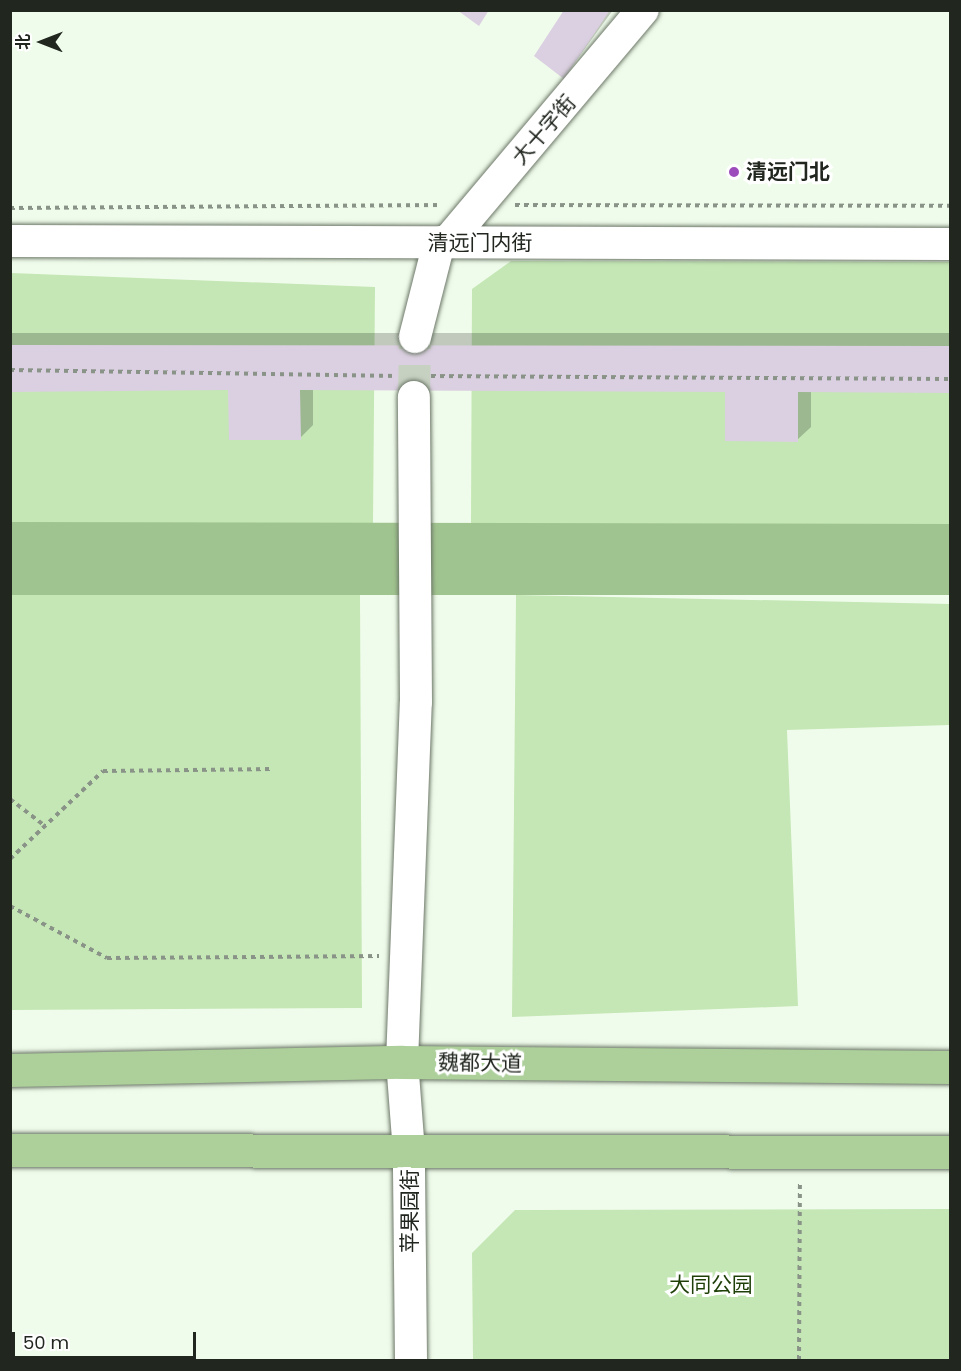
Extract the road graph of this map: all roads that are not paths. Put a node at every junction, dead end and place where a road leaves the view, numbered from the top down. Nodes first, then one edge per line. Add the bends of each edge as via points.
1 (642, 10) edge
2 (10, 241) edge
3 (439, 243) junction
4 (951, 244) edge
5 (415, 337) tunnel mouth
6 (415, 393) tunnel mouth
7 (402, 1062) junction
8 (951, 1067) edge
9 (10, 1070) edge
10 (10, 1150) edge
11 (410, 1152) junction
12 (951, 1152) edge
13 (411, 1360) edge

1 - 3 main road, 大十字街 via 457,232
2 - 3 main road, 清远门内街
3 - 4 main road, 清远门内街
3 - 5 main road
6 - 7 main road, 苹果园街 via 416,702
7 - 8 main road, 魏都大道
7 - 9 main road, 魏都大道
7 - 11 main road, 苹果园街
10 - 11 main road
11 - 12 main road
11 - 13 main road, 苹果园街

